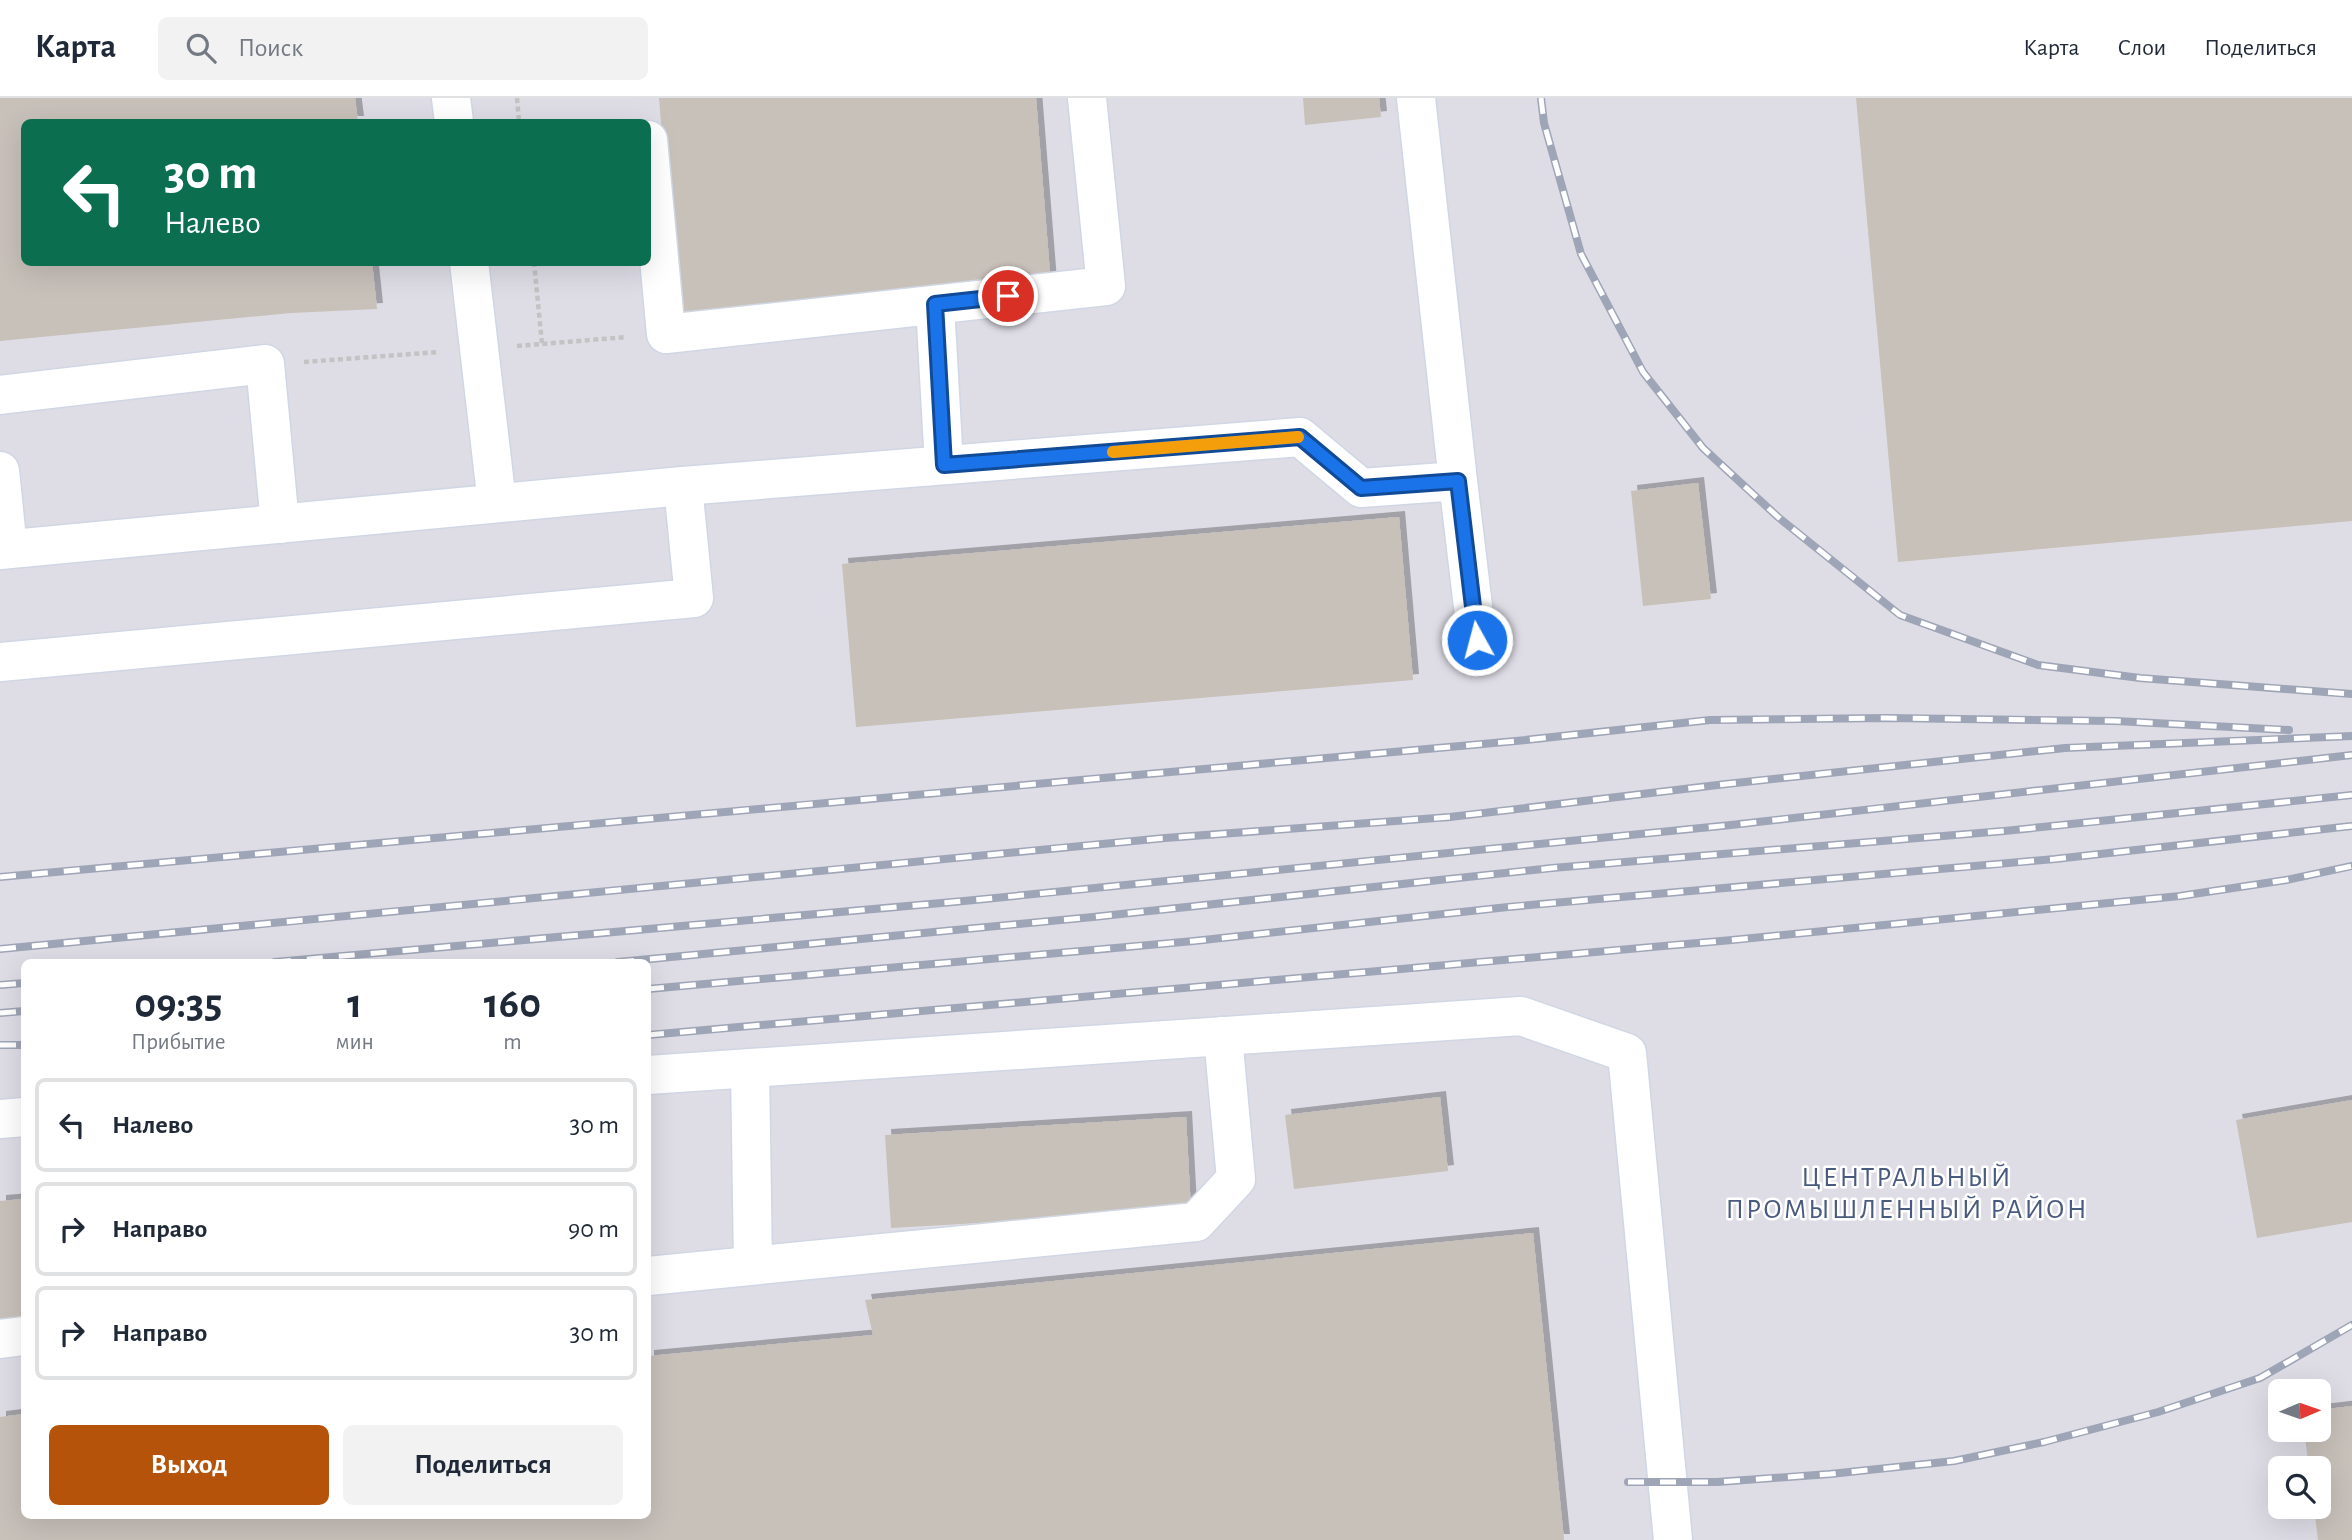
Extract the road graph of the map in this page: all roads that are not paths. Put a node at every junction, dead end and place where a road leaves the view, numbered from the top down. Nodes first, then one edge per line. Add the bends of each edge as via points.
1 (451, 98) edge
2 (1087, 98) edge
3 (1416, 98) edge
4 (454, 119) edge
5 (651, 178) edge
6 (469, 266) edge
7 (935, 304) junction
8 (0, 395) edge
9 (944, 465) junction
10 (0, 471) edge
11 (1458, 481) junction
12 (683, 486) junction
13 (497, 503) junction
14 (280, 524) junction
15 (4, 549) edge
16 (1477, 640) dead end
17 (0, 662) edge
18 (1223, 1036) junction
19 (750, 1068) junction
20 (651, 1075) edge
21 (21, 1117) edge
22 (0, 1119) edge
23 (753, 1265) junction
24 (651, 1276) edge
25 (21, 1336) edge
26 (0, 1339) edge
27 (1673, 1540) edge

1 - 4 lane
2 - 7 lane via 1106,286
3 - 11 lane
5 - 7 lane via 666,334
6 - 13 lane
7 - 9 lane
8 - 14 lane via 265,365
9 - 11 lane via 1300,437 1361,488
9 - 12 lane
10 - 15 lane
11 - 16 lane
12 - 13 lane
12 - 17 lane via 694,598
13 - 14 lane
14 - 15 lane
18 - 19 lane
18 - 23 lane via 1236,1179 1196,1223
18 - 27 lane via 1521,1016 1627,1053
19 - 20 lane
19 - 23 lane
21 - 22 lane
23 - 24 lane
25 - 26 lane

